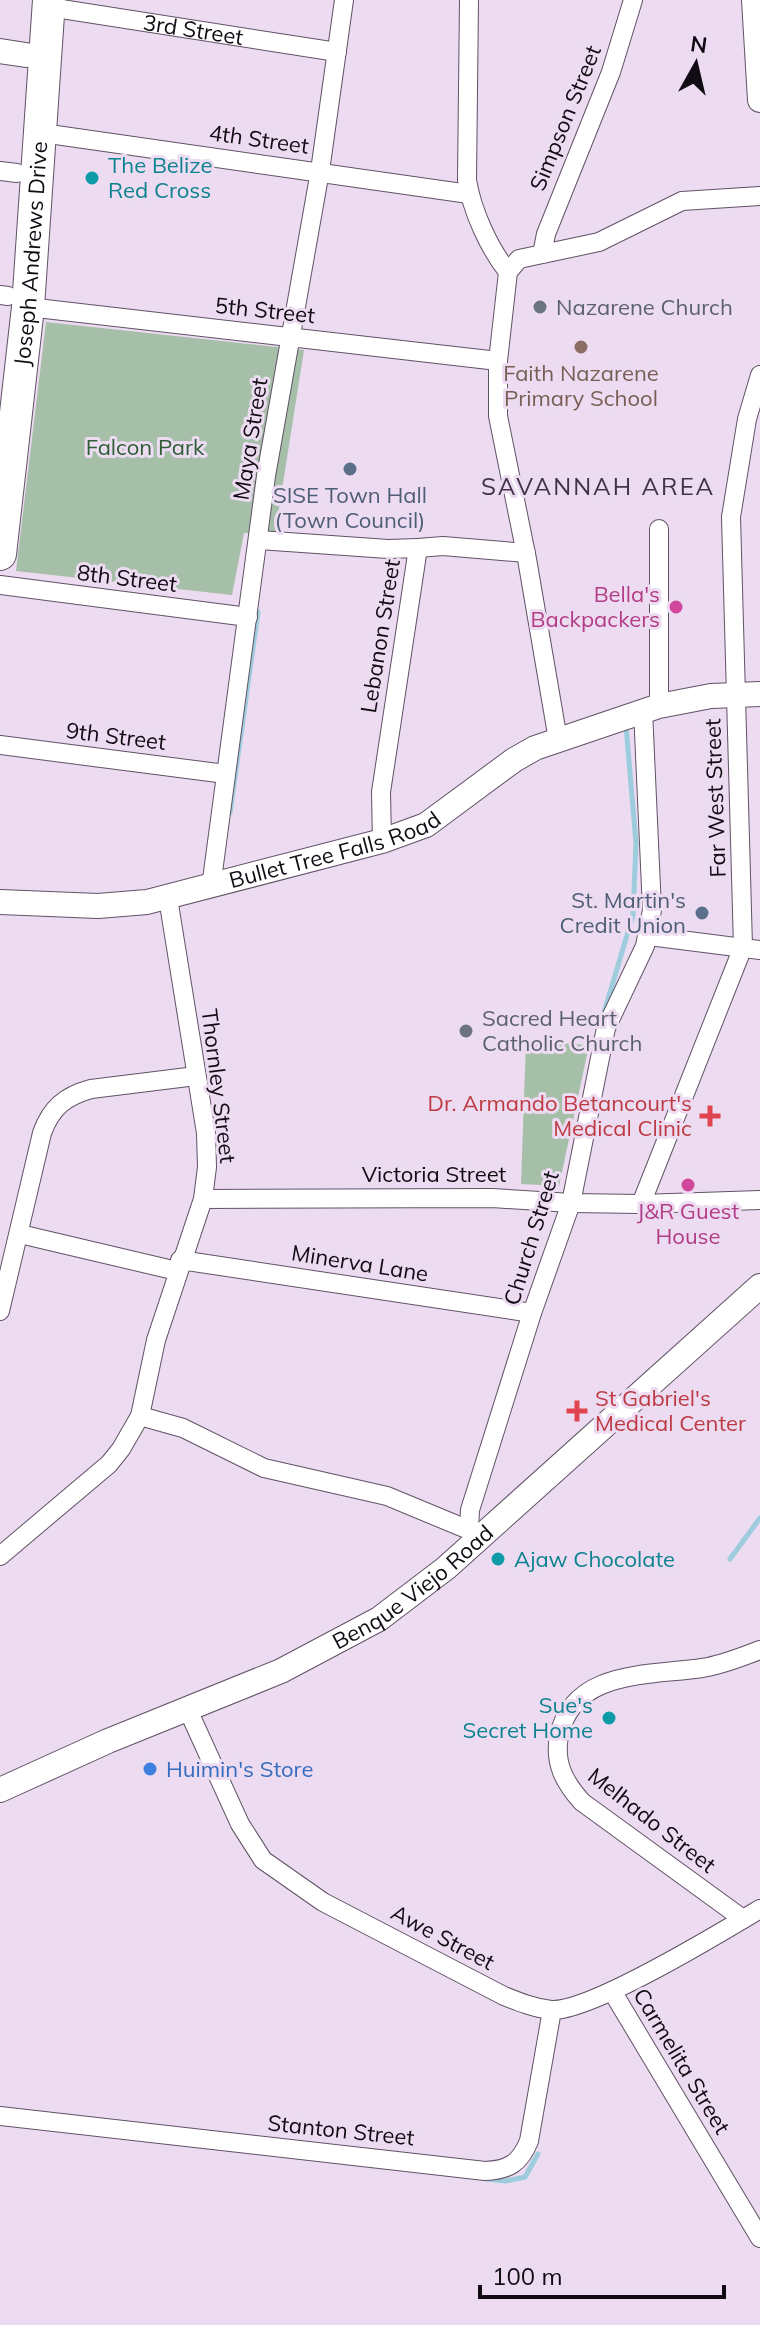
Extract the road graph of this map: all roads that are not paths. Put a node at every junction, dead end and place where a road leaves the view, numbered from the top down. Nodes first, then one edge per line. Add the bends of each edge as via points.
1 (344, 0) edge
2 (469, 0) edge
3 (633, 0) edge
4 (43, 2) edge
5 (756, 8) edge
6 (337, 52) junction
7 (13, 53) edge
8 (760, 100) edge
9 (42, 133) junction
10 (320, 171) junction
11 (9, 172) edge
12 (469, 194) junction
13 (760, 196) edge
14 (542, 254) junction
15 (508, 272) junction
16 (12, 300) edge
17 (292, 338) junction
18 (498, 361) junction
19 (0, 373) edge
20 (760, 375) edge
21 (659, 529) dead end
22 (259, 540) junction
23 (418, 548) junction
24 (526, 553) junction
25 (0, 554) edge
26 (0, 585) edge
27 (248, 617) junction
28 (735, 694) junction
29 (760, 694) edge
30 (651, 708) junction
31 (558, 740) junction
32 (0, 745) edge
33 (226, 774) junction
34 (382, 841) junction
35 (211, 887) junction
36 (168, 898) junction
37 (0, 902) edge
38 (649, 936) junction
39 (751, 948) edge
40 (196, 1076) junction
41 (203, 1199) junction
42 (760, 1200) edge
43 (571, 1203) junction
44 (641, 1204) junction
45 (20, 1234) junction
46 (179, 1266) junction
47 (760, 1286) edge
48 (0, 1311) edge
49 (532, 1313) junction
50 (140, 1416) junction
51 (473, 1535) junction
52 (0, 1556) edge
53 (760, 1650) edge
54 (188, 1710) junction
55 (0, 1790) edge
56 (760, 1909) edge
57 (743, 1919) junction
58 (612, 1991) junction
59 (552, 2010) junction
60 (0, 2116) edge
61 (760, 2238) edge

1 - 6 street, Maya Street
2 - 12 street
3 - 14 street, Simpson Street
4 - 6 street, 3rd Street
4 - 7 highway, Joseph Andrews Drive
4 - 9 highway, Joseph Andrews Drive
5 - 8 main road
6 - 10 street, Maya Street
7 - 11 highway, Joseph Andrews Drive
9 - 10 street, 4th Street
9 - 16 highway, Joseph Andrews Drive
10 - 12 street, 4th Street
10 - 17 street, Maya Street
11 - 16 highway, Joseph Andrews Drive
12 - 15 street
13 - 14 street via 682,201 599,242
14 - 15 street via 519,259
15 - 18 street
16 - 17 street, 5th Street
16 - 19 highway, Joseph Andrews Drive
16 - 25 highway, Joseph Andrews Drive
17 - 18 street, 5th Street
17 - 22 street, Maya Street
18 - 24 street via 498,416
20 - 28 street, Far West Street via 731,517
21 - 30 street, Church Street
22 - 23 street, Lebanon Street
22 - 27 street, Maya Street
23 - 24 street
23 - 34 street, Lebanon Street via 381,792
24 - 31 street
26 - 27 street, 8th Street
27 - 33 street, Maya Street
28 - 29 main road, Bullet Tree Falls Road
28 - 30 main road, Bullet Tree Falls Road
28 - 39 street, Far West Street
30 - 31 main road, Bullet Tree Falls Road
30 - 38 street, Church Street
31 - 34 main road, Bullet Tree Falls Road via 514,760 426,825
32 - 33 street, 9th Street
33 - 35 street, Maya Street
34 - 35 main road, Bullet Tree Falls Road
35 - 36 main road, Bullet Tree Falls Road
36 - 37 main road, Bullet Tree Falls Road via 98,906
36 - 40 street, Thornley Street
38 - 39 street
38 - 43 street, Church Street via 606,1028
39 - 44 street, Far West Street
40 - 41 street, Thornley Street via 207,1150
40 - 45 street via 91,1089 52,1110
41 - 43 street, Victoria Street via 492,1198
41 - 46 street, Thornley Street
42 - 44 street, Victoria Street
43 - 44 street, Victoria Street
43 - 49 street, Church Street
45 - 46 street, Minerva Lane
45 - 48 street
46 - 49 street, Minerva Lane
46 - 50 street, Thornley Street
47 - 51 main road, Benque Viejo Road
49 - 51 street, Church Street via 470,1510
50 - 51 street via 183,1428 264,1468 387,1496
50 - 52 street, Thornley Street via 109,1464
51 - 54 main road, Benque Viejo Road via 415,1594 379,1619 311,1657
53 - 57 street, Melhado Street via 699,1669 602,1683 572,1706 558,1740 562,1775 582,1802
54 - 55 main road, Benque Viejo Road
54 - 59 street, Awe Street via 240,1824 275,1871 323,1902 504,1996
56 - 57 street
57 - 58 street
58 - 59 street
58 - 61 street, Carmelita Street
59 - 60 street, Stanton Street via 529,2141 516,2164 501,2170

